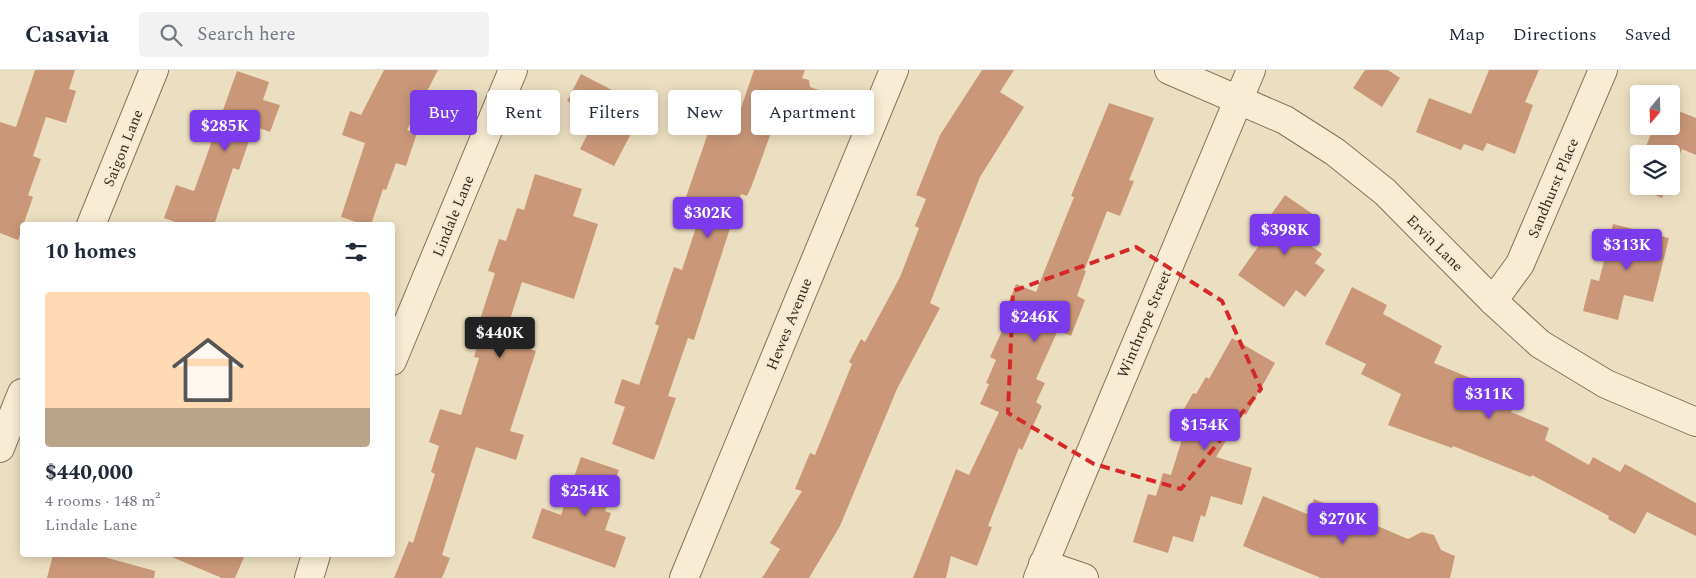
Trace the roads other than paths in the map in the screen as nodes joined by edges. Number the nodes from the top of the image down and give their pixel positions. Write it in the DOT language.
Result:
graph roads {
  1 [pos="154,70"];
  2 [pos="513,70"];
  3 [pos="894,70"];
  4 [pos="1169,70"];
  5 [pos="1251,70"];
  6 [pos="1603,70"];
  7 [pos="1239,99"];
  8 [pos="92,222"];
  9 [pos="1493,301"];
  10 [pos="395,354"];
  11 [pos="20,398"];
  12 [pos="1696,422"];
  13 [pos="0,448"];
  14 [pos="315,557"];
  15 [pos="1040,571"];
  16 [pos="309,578"];
  17 [pos="684,578"];
  18 [pos="1084,578"];
  1 -- 8 [label="street, Saigon Lane"];
  2 -- 10 [label="street, Lindale Lane"];
  3 -- 17 [label="street, Hewes Avenue"];
  4 -- 7 [label="street, Ervin Lane"];
  5 -- 7 [label="street, Winthrope Street"];
  6 -- 9 [label="street, Sandhurst Place"];
  7 -- 9 [label="street, Ervin Lane"];
  7 -- 15 [label="street, Winthrope Street"];
  9 -- 12 [label="street, Ervin Lane"];
  11 -- 13 [label="street"];
  14 -- 16 [label="street"];
  15 -- 18 [label="street"];
}
